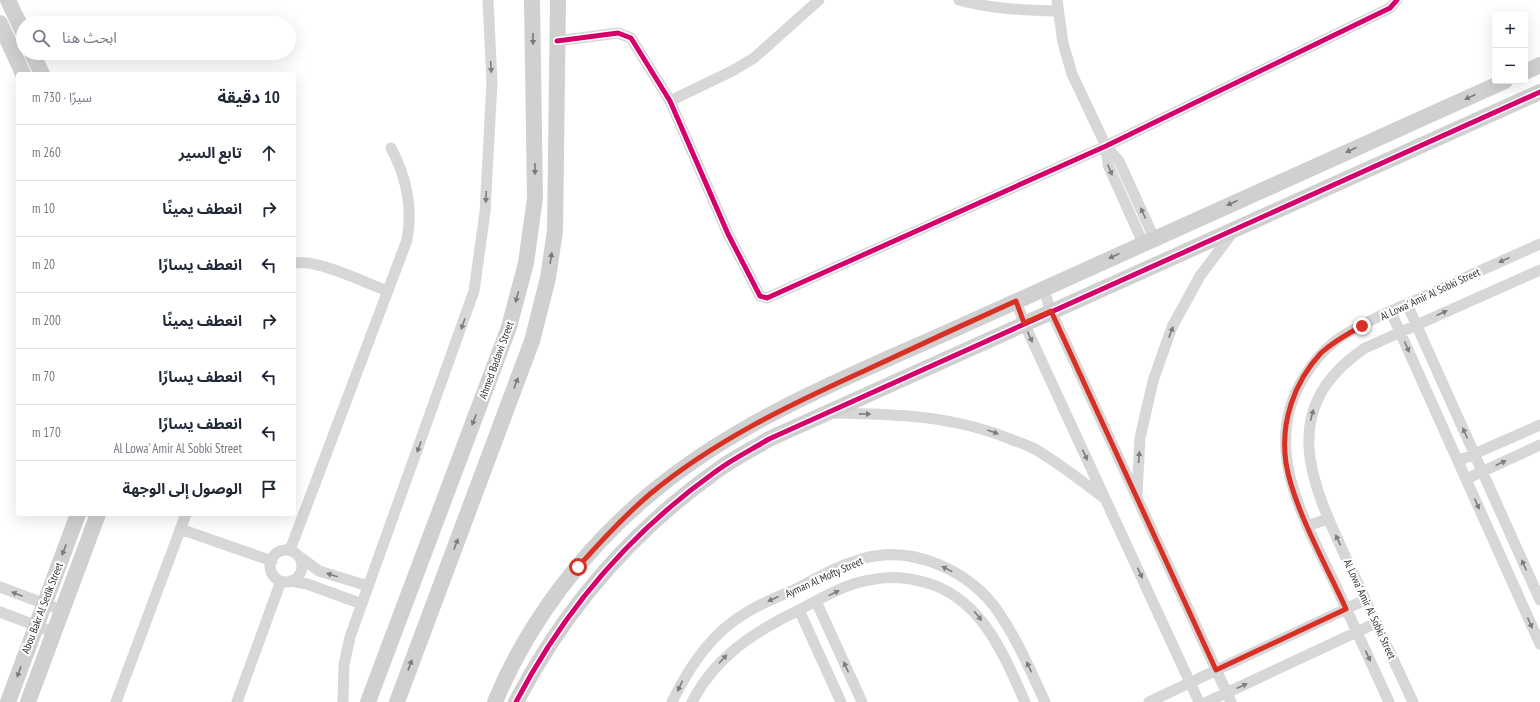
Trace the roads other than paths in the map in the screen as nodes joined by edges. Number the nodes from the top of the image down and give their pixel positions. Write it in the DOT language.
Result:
graph roads {
  1 [pos="8,0"];
  2 [pos="488,0"];
  3 [pos="532,0"];
  4 [pos="558,0"];
  5 [pos="819,0"];
  6 [pos="959,0"];
  7 [pos="1396,0"];
  8 [pos="1058,5"];
  9 [pos="16,17"];
  10 [pos="0,23"];
  11 [pos="558,41"];
  12 [pos="16,58"];
  13 [pos="17,60"];
  14 [pos="35,60"];
  15 [pos="1540,65"];
  16 [pos="1528,71"];
  17 [pos="22,72"];
  18 [pos="41,72"];
  19 [pos="1498,84"];
  20 [pos="1540,92"];
  21 [pos="670,101"];
  22 [pos="1106,146"];
  23 [pos="391,148"];
  24 [pos="1235,229"];
  25 [pos="1149,241"];
  26 [pos="1540,244"];
  27 [pos="296,263"];
  28 [pos="1540,270"];
  29 [pos="1043,288"];
  30 [pos="387,291"];
  31 [pos="1016,301"];
  32 [pos="1407,304"];
  33 [pos="1051,311"];
  34 [pos="1391,312"];
  35 [pos="1024,323"];
  36 [pos="1416,325"];
  37 [pos="1400,332"];
  38 [pos="826,413"];
  39 [pos="1540,425"];
  40 [pos="1540,445"];
  41 [pos="1474,454"];
  42 [pos="1458,461"];
  43 [pos="1482,472"];
  44 [pos="1466,479"];
  45 [pos="1136,496"];
  46 [pos="1106,500"];
  47 [pos="77,516"];
  48 [pos="97,516"];
  49 [pos="185,516"];
  50 [pos="1328,519"];
  51 [pos="1307,526"];
  52 [pos="180,529"];
  53 [pos="290,550"];
  54 [pos="300,557"];
  55 [pos="272,561"];
  56 [pos="286,581"];
  57 [pos="368,586"];
  58 [pos="0,587"];
  59 [pos="1366,600"];
  60 [pos="1540,600"];
  61 [pos="816,601"];
  62 [pos="43,604"];
  63 [pos="362,604"];
  64 [pos="1346,609"];
  65 [pos="61,610"];
  66 [pos="799,610"];
  67 [pos="0,612"];
  68 [pos="1376,623"];
  69 [pos="35,625"];
  70 [pos="53,632"];
  71 [pos="1357,632"];
  72 [pos="1540,644"];
  73 [pos="1216,670"];
  74 [pos="1190,683"];
  75 [pos="1229,697"];
  76 [pos="8,702"];
  77 [pos="28,702"];
  78 [pos="116,702"];
  79 [pos="237,702"];
  80 [pos="344,702"];
  81 [pos="368,702"];
  82 [pos="397,702"];
  83 [pos="494,702"];
  84 [pos="516,702"];
  85 [pos="672,702"];
  86 [pos="692,702"];
  87 [pos="841,702"];
  88 [pos="862,702"];
  89 [pos="1025,702"];
  90 [pos="1045,702"];
  91 [pos="1149,702"];
  92 [pos="1199,702"];
  93 [pos="1207,702"];
  94 [pos="1389,702"];
  95 [pos="1413,702"];
  1 -- 9 [label="street"];
  2 -- 57 [label="street, one-way"];
  3 -- 81 [label="street, Ahmed Badawi Street, one-way"];
  4 -- 11 [label="street"];
  5 -- 21 [label="street"];
  6 -- 8 [label="street"];
  7 -- 22 [label="street"];
  8 -- 22 [label="street"];
  10 -- 12 [label="street"];
  11 -- 21 [label="street"];
  82 -- 11 [label="street, one-way"];
  13 -- 17 [label="street"];
  14 -- 18 [label="street"];
  15 -- 16 [label="street"];
  19 -- 25 [label="street, one-way"];
  20 -- 24 [label="street"];
  21 -- 22 [label="street"];
  22 -- 25 [label="street"];
  23 -- 30 [label="street"];
  24 -- 33 [label="street"];
  45 -- 24 [label="street, one-way"];
  25 -- 29 [label="street, one-way"];
  26 -- 32 [label="street, Al Lowa' Amir Al Sobki Street, one-way"];
  27 -- 30 [label="street"];
  36 -- 28 [label="street, Al Lowa' Amir Al Sobki Street, one-way"];
  29 -- 31 [label="street"];
  29 -- 33 [label="street"];
  30 -- 53 [label="street"];
  31 -- 35 [label="street"];
  31 -- 83 [label="street"];
  32 -- 34 [label="street, Al Lowa' Amir Al Sobki Street"];
  32 -- 36 [label="street"];
  33 -- 35 [label="street"];
  33 -- 45 [label="street"];
  34 -- 37 [label="street"];
  34 -- 51 [label="street, Al Lowa' Amir Al Sobki Street"];
  35 -- 38 [label="street"];
  35 -- 46 [label="street, one-way"];
  36 -- 37 [label="street, Al Lowa' Amir Al Sobki Street"];
  41 -- 36 [label="street, one-way"];
  37 -- 42 [label="street, one-way"];
  50 -- 37 [label="street, Al Lowa' Amir Al Sobki Street, one-way"];
  38 -- 46 [label="street, one-way"];
  38 -- 84 [label="street"];
  39 -- 41 [label="street"];
  43 -- 40 [label="street, one-way"];
  41 -- 42 [label="street"];
  41 -- 43 [label="street"];
  42 -- 44 [label="street"];
  43 -- 44 [label="street"];
  60 -- 43 [label="street, one-way"];
  44 -- 72 [label="street, one-way"];
  45 -- 73 [label="street"];
  46 -- 74 [label="street, one-way"];
  47 -- 62 [label="street, Abou Bakr Al Sedik Street, one-way"];
  48 -- 65 [label="street, Abou Bakr Al Sedik Street"];
  49 -- 52 [label="street"];
  50 -- 51 [label="street"];
  59 -- 50 [label="street, Al Lowa' Amir Al Sobki Street, one-way"];
  51 -- 64 [label="street, Al Lowa' Amir Al Sobki Street"];
  52 -- 55 [label="street"];
  52 -- 78 [label="street"];
  53 -- 54 [label="street"];
  53 -- 55 [label="street"];
  54 -- 56 [label="street"];
  57 -- 54 [label="street, one-way"];
  55 -- 56 [label="street"];
  56 -- 63 [label="street"];
  56 -- 79 [label="street"];
  57 -- 63 [label="street"];
  62 -- 58 [label="street, one-way"];
  59 -- 64 [label="street"];
  59 -- 68 [label="street, Al Lowa' Amir Al Sobki Street"];
  61 -- 66 [label="street, Ayman Al Mofty Street"];
  88 -- 61 [label="street, one-way"];
  61 -- 89 [label="street, Ayman Al Mofty Street, one-way"];
  62 -- 65 [label="street"];
  62 -- 69 [label="street, Abou Bakr Al Sedik Street"];
  63 -- 80 [label="street"];
  64 -- 71 [label="street, Al Lowa' Amir Al Sobki Street"];
  64 -- 73 [label="street"];
  65 -- 70 [label="street, Abou Bakr Al Sedik Street"];
  86 -- 66 [label="street, Ayman Al Mofty Street, one-way"];
  66 -- 87 [label="street"];
  67 -- 69 [label="street"];
  68 -- 71 [label="street"];
  68 -- 95 [label="street, Al Lowa' Amir Al Sobki Street"];
  69 -- 70 [label="street"];
  69 -- 76 [label="street, Abou Bakr Al Sedik Street, one-way"];
  70 -- 77 [label="street, Abou Bakr Al Sedik Street"];
  75 -- 71 [label="street, one-way"];
  71 -- 94 [label="street, Al Lowa' Amir Al Sobki Street, one-way"];
  73 -- 74 [label="street"];
  73 -- 75 [label="street"];
  74 -- 91 [label="street"];
  74 -- 92 [label="street"];
  75 -- 93 [label="street"];
  90 -- 85 [label="street, Ayman Al Mofty Street, one-way"];
}
